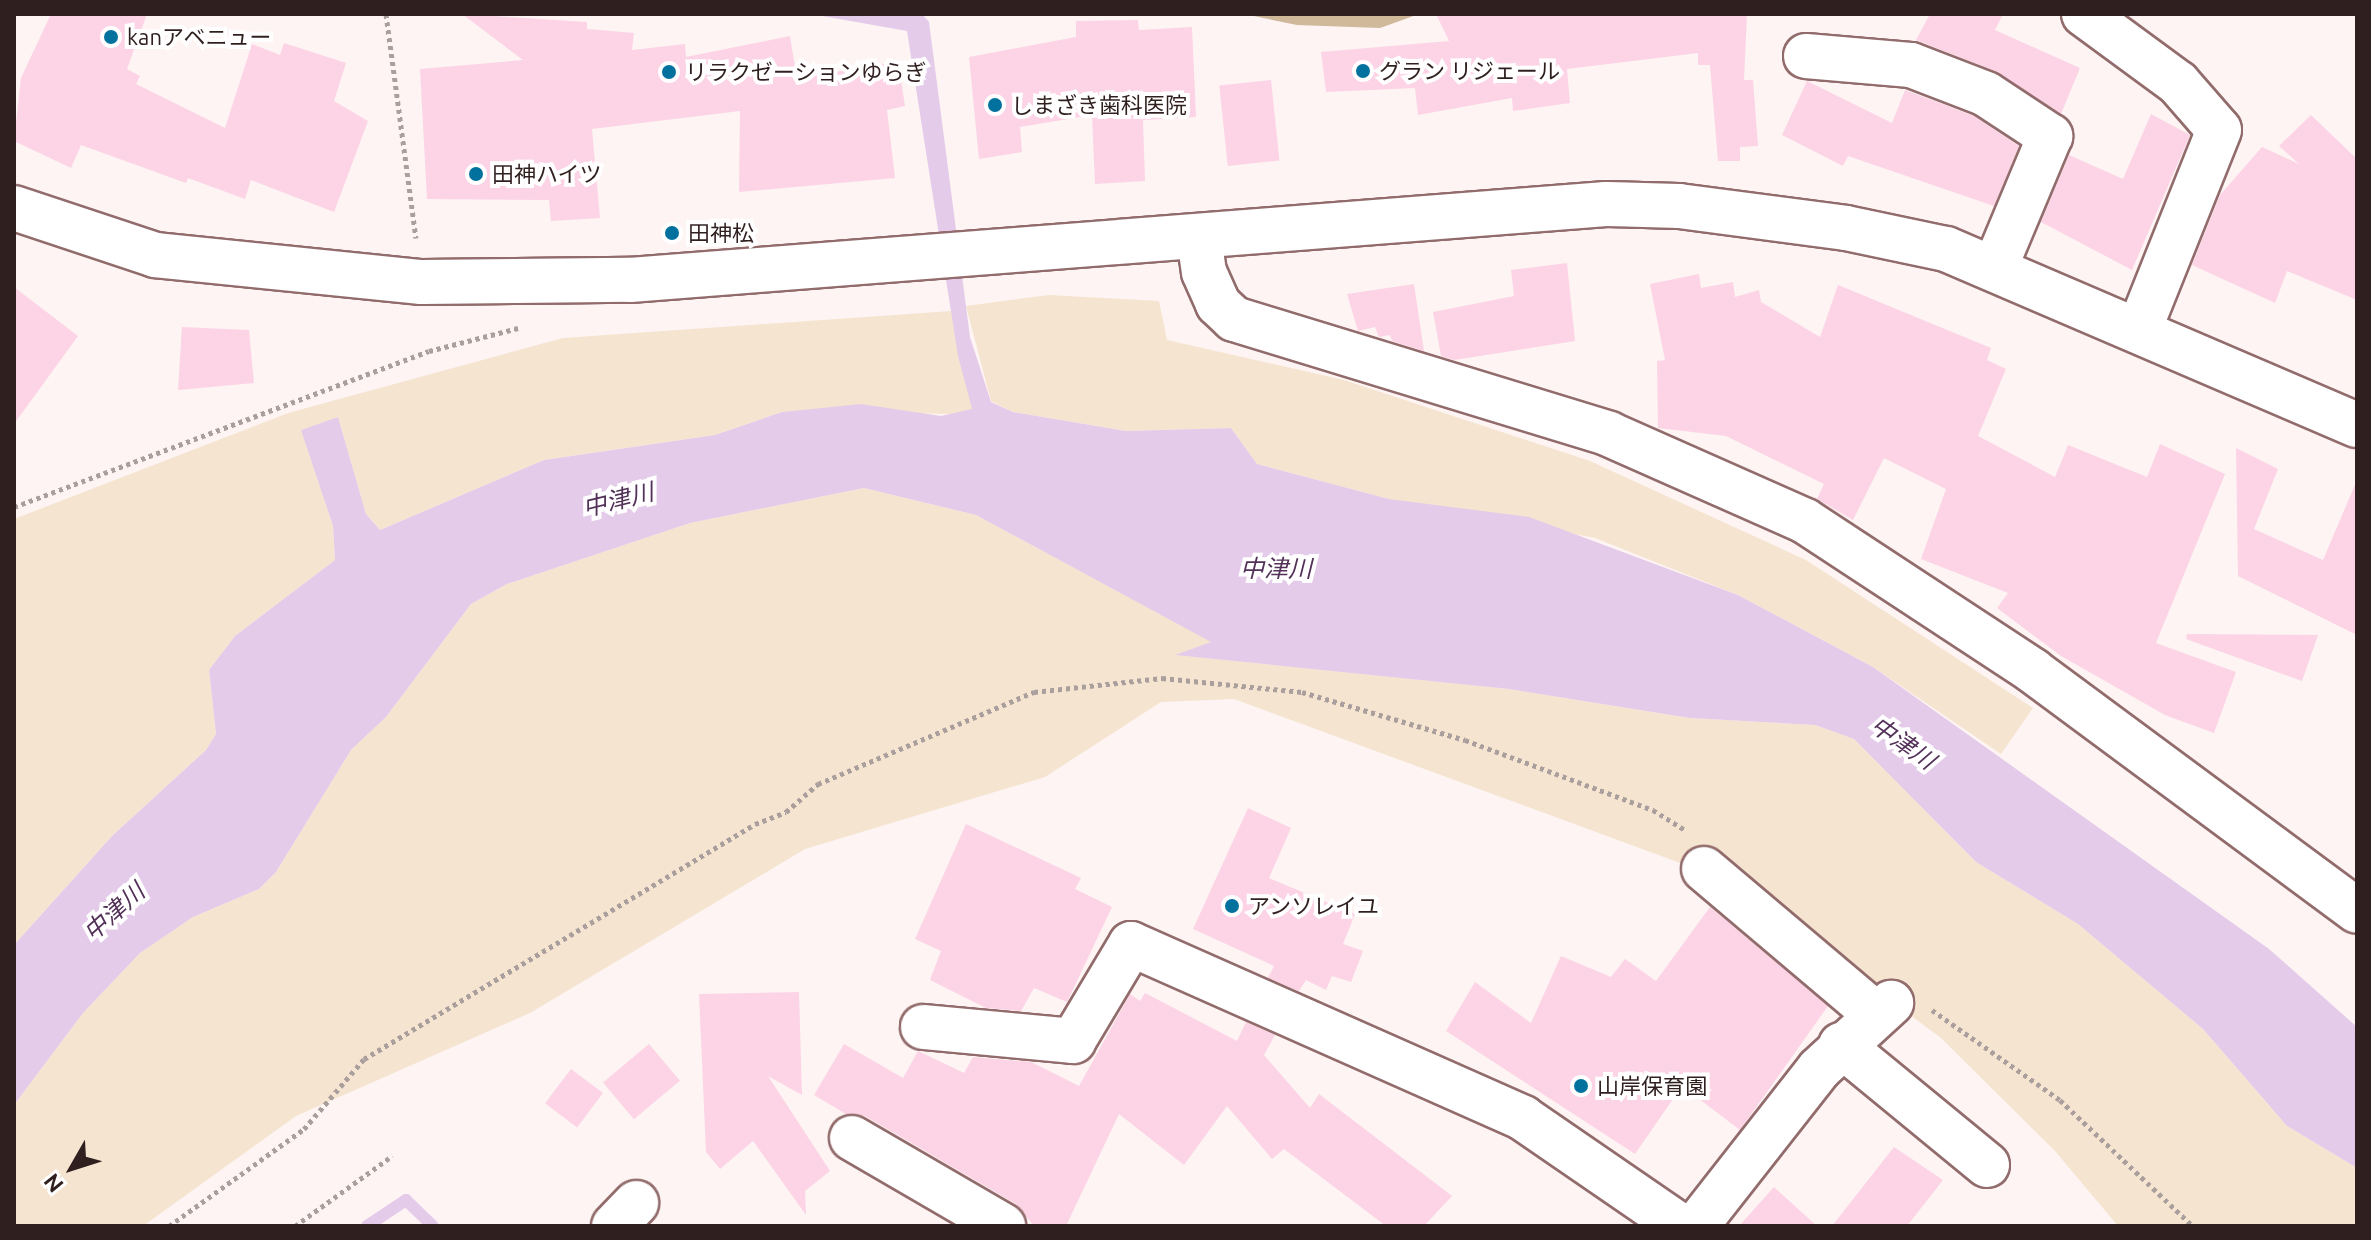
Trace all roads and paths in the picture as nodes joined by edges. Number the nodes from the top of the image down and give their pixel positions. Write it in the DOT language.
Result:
graph roads {
  1 [pos="386,14"];
  2 [pos="2084,14"];
  3 [pos="1806,56"];
  4 [pos="14,208"];
  5 [pos="1199,237"];
  6 [pos="417,243"];
  7 [pos="1996,265"];
  8 [pos="535,324"];
  9 [pos="2139,330"];
  10 [pos="2357,425"];
  11 [pos="14,507"];
  12 [pos="1702,854"];
  13 [pos="2357,911"];
  14 [pos="1897,1007"];
  15 [pos="923,1027"];
  16 [pos="1841,1045"];
  17 [pos="852,1138"];
  18 [pos="392,1156"];
  19 [pos="1987,1165"];
  20 [pos="169,1226"];
  21 [pos="295,1226"];
  22 [pos="1003,1226"];
  23 [pos="1680,1226"];
  24 [pos="1696,1226"];
  25 [pos="2193,1226"];
  1 -- 6 [label="path"];
  2 -- 9 [label="street"];
  3 -- 7 [label="street"];
  4 -- 5 [label="street"];
  5 -- 7 [label="street"];
  5 -- 13 [label="street"];
  7 -- 9 [label="street"];
  8 -- 11 [label="path"];
  9 -- 10 [label="street"];
  12 -- 14 [label="street"];
  12 -- 20 [label="path"];
  14 -- 16 [label="street"];
  14 -- 25 [label="path"];
  15 -- 23 [label="street"];
  16 -- 19 [label="street"];
  16 -- 24 [label="street"];
  17 -- 22 [label="street"];
  18 -- 21 [label="path"];
}
